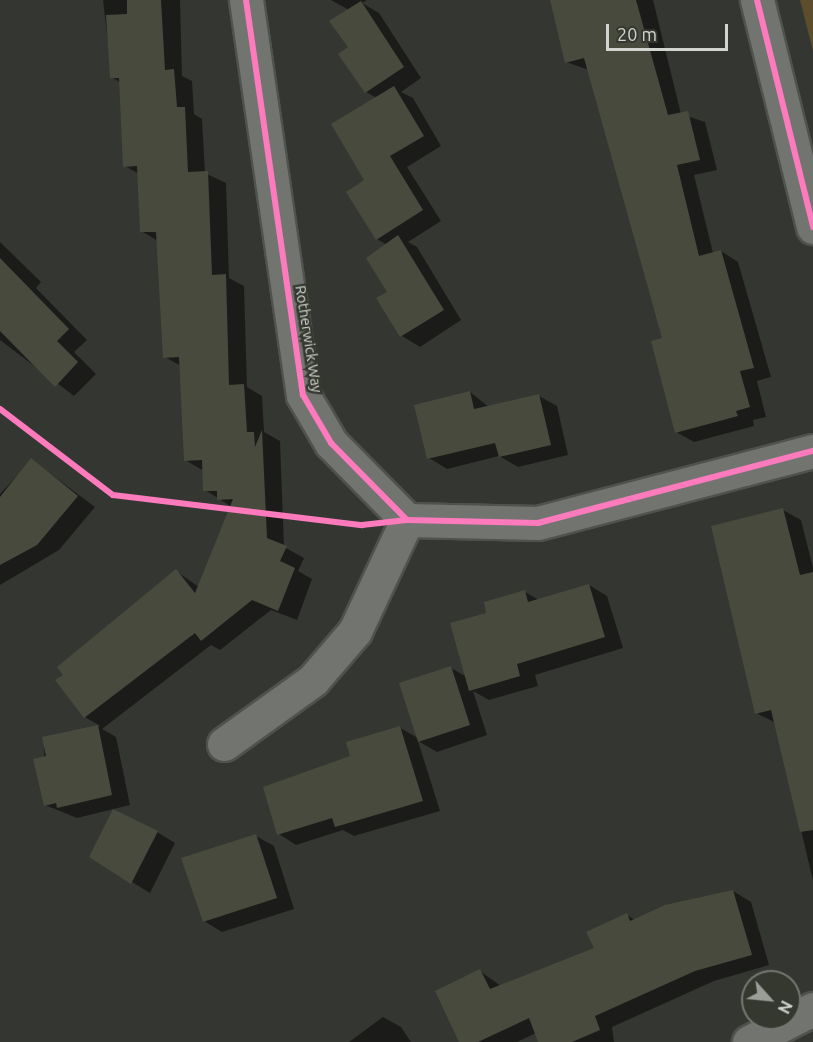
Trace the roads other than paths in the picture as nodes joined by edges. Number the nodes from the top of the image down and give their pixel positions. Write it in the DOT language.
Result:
graph roads {
  1 [pos="246,0"];
  2 [pos="757,0"];
  3 [pos="813,227"];
  4 [pos="813,452"];
  5 [pos="407,520"];
  6 [pos="224,744"];
  7 [pos="813,1009"];
  8 [pos="749,1042"];
  1 -- 5 [label="street, Rotherwick Way"];
  2 -- 3 [label="street"];
  4 -- 5 [label="street"];
  5 -- 6 [label="street"];
  7 -- 8 [label="street"];
}
